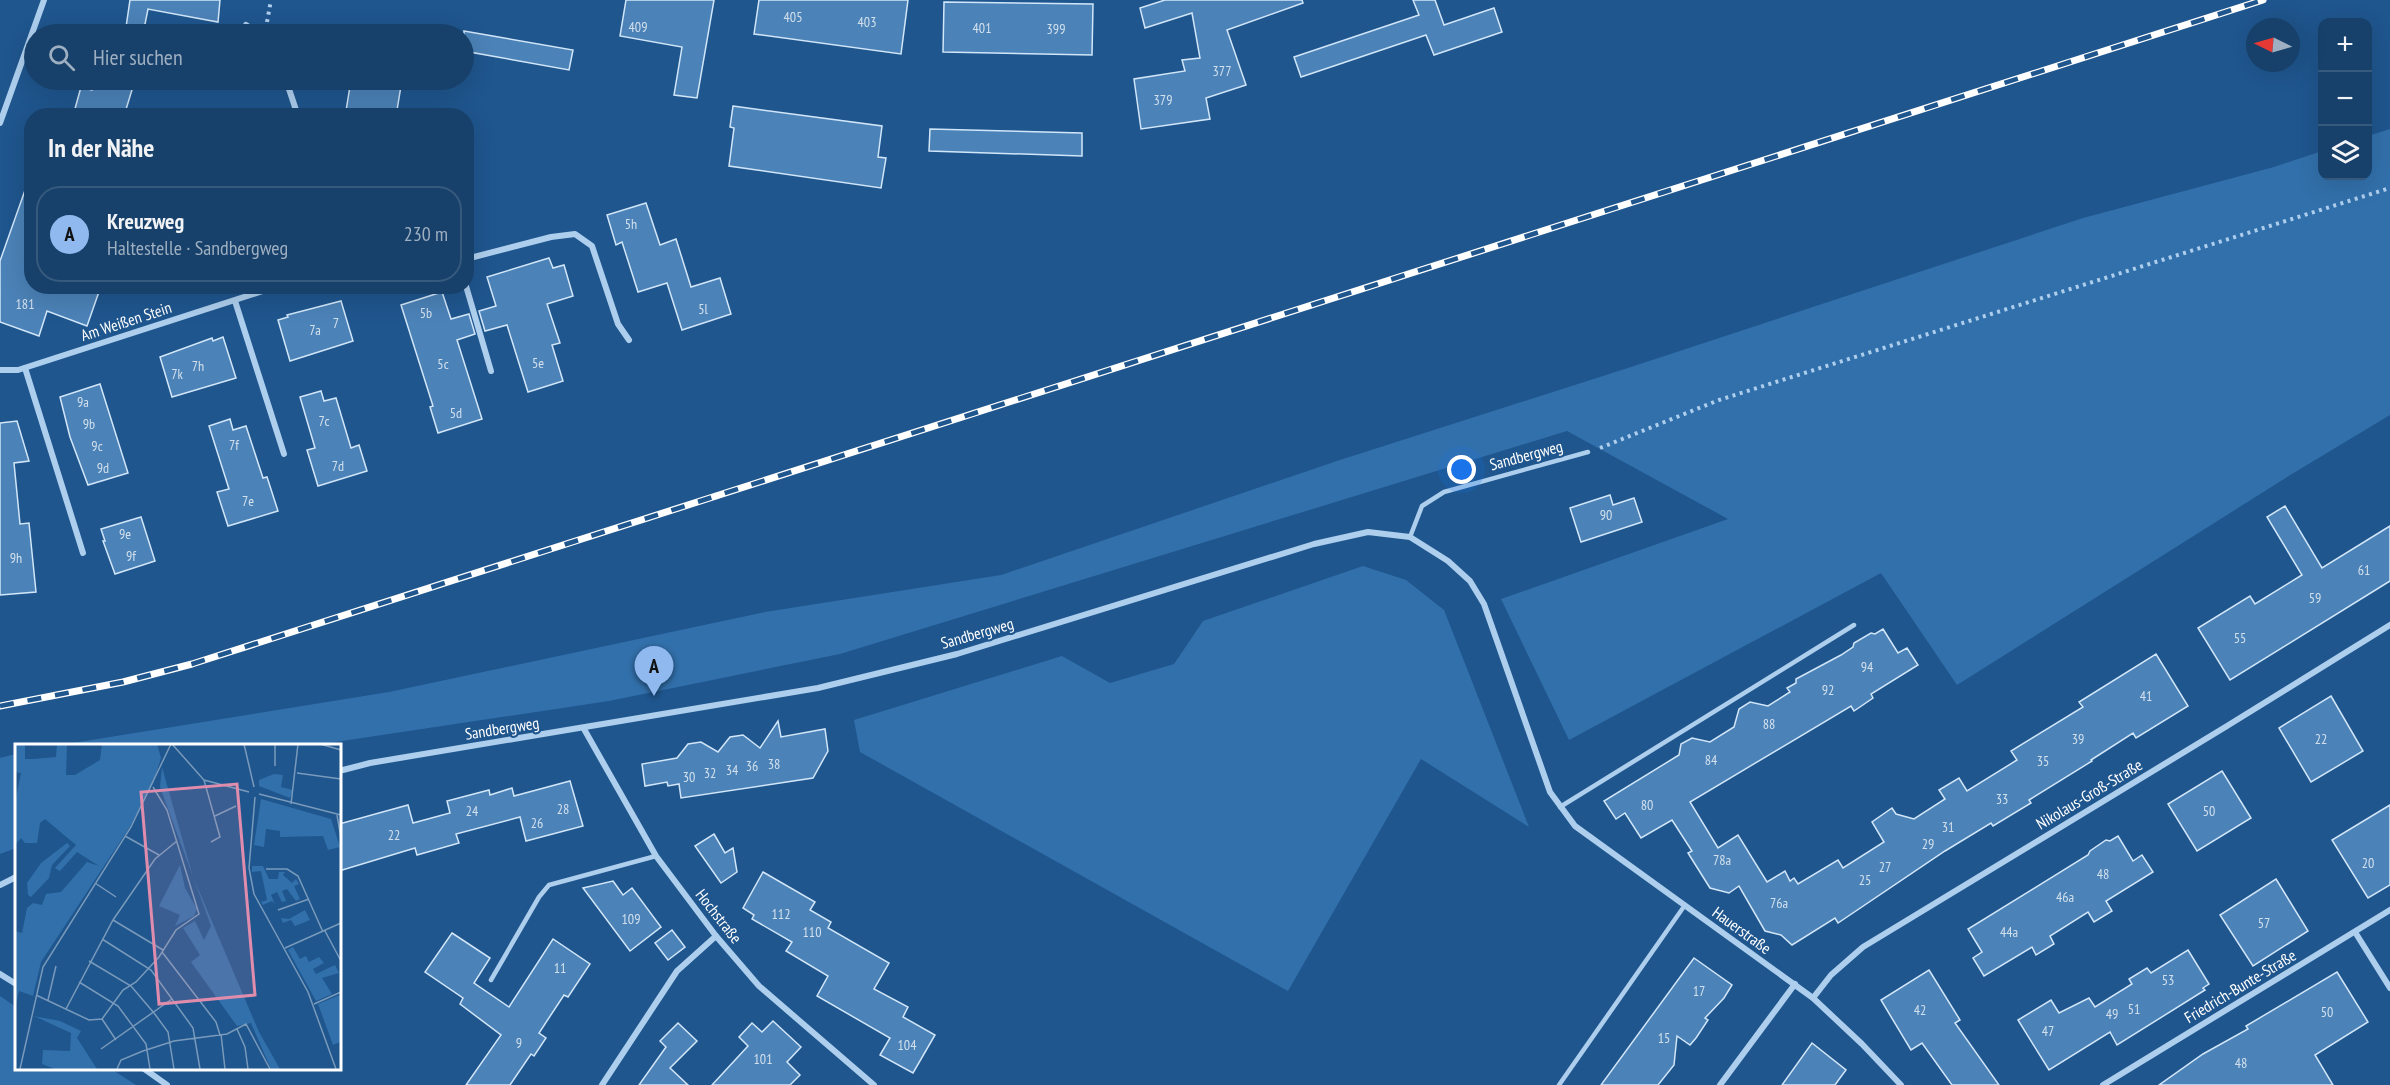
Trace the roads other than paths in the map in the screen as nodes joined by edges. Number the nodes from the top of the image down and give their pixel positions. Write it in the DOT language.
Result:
graph roads {
  1 [pos="44,0"];
  2 [pos="35,24"];
  3 [pos="24,56"];
  4 [pos="289,90"];
  5 [pos="295,108"];
  6 [pos="0,123"];
  7 [pos="474,257"];
  8 [pos="253,294"];
  9 [pos="468,294"];
  10 [pos="235,300"];
  11 [pos="629,340"];
  12 [pos="25,368"];
  13 [pos="0,370"];
  14 [pos="491,372"];
  15 [pos="1588,452"];
  16 [pos="284,454"];
  17 [pos="1410,537"];
  18 [pos="82,553"];
  19 [pos="1854,625"];
  20 [pos="2390,625"];
  21 [pos="584,729"];
  22 [pos="340,771"];
  23 [pos="1560,807"];
  24 [pos="656,856"];
  25 [pos="15,878"];
  26 [pos="0,885"];
  27 [pos="1685,905"];
  28 [pos="2390,910"];
  29 [pos="2355,932"];
  30 [pos="716,936"];
  31 [pos="0,974"];
  32 [pos="491,980"];
  33 [pos="15,983"];
  34 [pos="1795,984"];
  35 [pos="2390,988"];
  36 [pos="1814,998"];
  37 [pos="146,1070"];
  38 [pos="167,1085"];
  39 [pos="602,1085"];
  40 [pos="874,1085"];
  41 [pos="1559,1085"];
  42 [pos="1720,1085"];
  43 [pos="1901,1085"];
  44 [pos="2103,1085"];
  1 -- 2 [label="street"];
  3 -- 6 [label="street"];
  4 -- 5 [label="street"];
  7 -- 11 [label="street"];
  8 -- 10 [label="street, Am Weißen Stein"];
  9 -- 14 [label="street"];
  10 -- 12 [label="street, Am Weißen Stein"];
  10 -- 16 [label="street"];
  12 -- 13 [label="street, Am Weißen Stein"];
  12 -- 18 [label="street"];
  15 -- 17 [label="lane, Sandbergweg"];
  17 -- 21 [label="street, Sandbergweg"];
  17 -- 23 [label="street, Hauerstraße"];
  19 -- 23 [label="lane"];
  20 -- 36 [label="street, Nikolaus-Groß-Straße"];
  21 -- 22 [label="street, Sandbergweg"];
  21 -- 24 [label="street, Hochstraße"];
  23 -- 27 [label="street, Hauerstraße"];
  24 -- 30 [label="street, Hochstraße"];
  24 -- 32 [label="lane"];
  25 -- 26 [label="street"];
  27 -- 34 [label="street, Hauerstraße"];
  27 -- 41 [label="lane"];
  28 -- 29 [label="street, Friedrich-Bunte-Straße"];
  29 -- 35 [label="street"];
  29 -- 44 [label="street, Friedrich-Bunte-Straße"];
  30 -- 39 [label="street"];
  30 -- 40 [label="street, Hochstraße"];
  31 -- 33 [label="street"];
  34 -- 36 [label="street, Hauerstraße"];
  34 -- 42 [label="street"];
  36 -- 43 [label="street, Hauerstraße"];
  37 -- 38 [label="street"];
}
